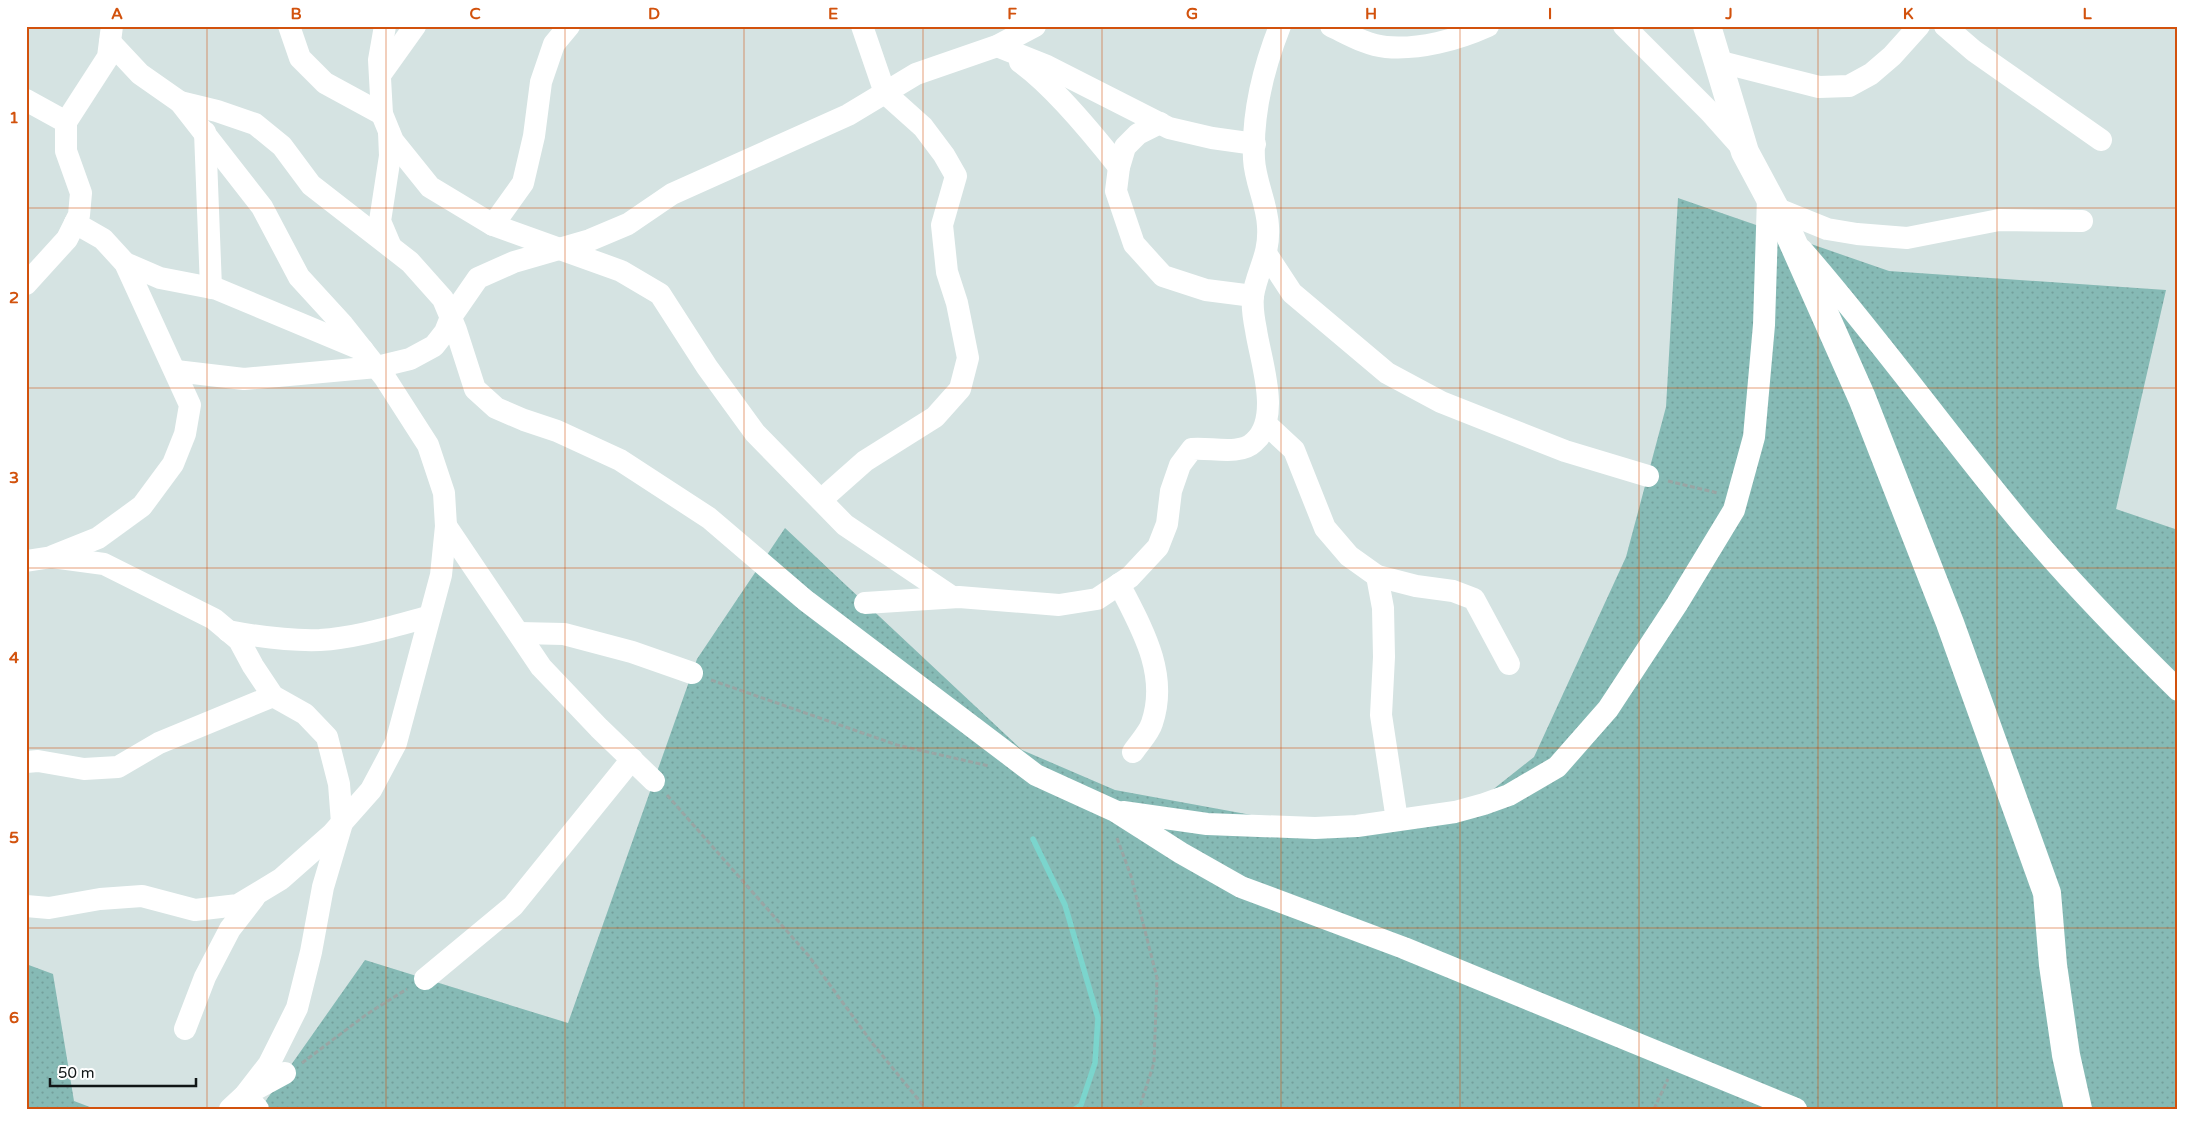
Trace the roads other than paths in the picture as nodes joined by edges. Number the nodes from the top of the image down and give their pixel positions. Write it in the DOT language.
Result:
graph roads {
  1 [pos="289,26"];
  2 [pos="385,26"];
  3 [pos="415,26"];
  4 [pos="569,26"];
  5 [pos="862,26"];
  6 [pos="1035,26"];
  7 [pos="1280,26"];
  8 [pos="1331,26"];
  9 [pos="1488,26"];
  10 [pos="1624,26"];
  11 [pos="1707,26"];
  12 [pos="1919,26"];
  13 [pos="1945,26"];
  14 [pos="111,34"];
  15 [pos="997,46"];
  16 [pos="1717,61"];
  17 [pos="380,75"];
  18 [pos="885,93"];
  19 [pos="26,100"];
  20 [pos="180,102"];
  21 [pos="66,122"];
  22 [pos="386,123"];
  23 [pos="1160,123"];
  24 [pos="205,132"];
  25 [pos="2101,140"];
  26 [pos="1255,144"];
  27 [pos="1745,152"];
  28 [pos="1119,167"];
  29 [pos="1770,202"];
  30 [pos="2082,221"];
  31 [pos="75,223"];
  32 [pos="492,225"];
  33 [pos="1790,236"];
  34 [pos="391,248"];
  35 [pos="561,249"];
  36 [pos="1267,255"];
  37 [pos="125,263"];
  38 [pos="27,282"];
  39 [pos="211,288"];
  40 [pos="1253,296"];
  41 [pos="451,317"];
  42 [pos="363,350"];
  43 [pos="377,367"];
  44 [pos="176,371"];
  45 [pos="1266,424"];
  46 [pos="1648,476"];
  47 [pos="821,500"];
  48 [pos="446,526"];
  49 [pos="52,556"];
  50 [pos="26,560"];
  51 [pos="1377,576"];
  52 [pos="1120,584"];
  53 [pos="952,597"];
  54 [pos="865,603"];
  55 [pos="428,617"];
  56 [pos="228,630"];
  57 [pos="519,633"];
  58 [pos="1510,664"];
  59 [pos="692,673"];
  60 [pos="2178,690"];
  61 [pos="273,696"];
  62 [pos="1133,752"];
  63 [pos="632,759"];
  64 [pos="26,762"];
  65 [pos="654,781"];
  66 [pos="1110,809"];
  67 [pos="1397,820"];
  68 [pos="342,823"];
  69 [pos="258,893"];
  70 [pos="26,906"];
  71 [pos="425,979"];
  72 [pos="185,1029"];
  73 [pos="285,1073"];
  74 [pos="244,1104"];
  75 [pos="1796,1109"];
  76 [pos="2078,1109"];
  1 -- 22 [label="street"];
  2 -- 17 [label="street"];
  3 -- 17 [label="street"];
  4 -- 32 [label="street"];
  5 -- 18 [label="street"];
  6 -- 15 [label="street"];
  7 -- 26 [label="street"];
  8 -- 9 [label="street"];
  10 -- 27 [label="street"];
  11 -- 16 [label="street"];
  12 -- 16 [label="street"];
  13 -- 25 [label="street"];
  14 -- 20 [label="street"];
  14 -- 21 [label="street"];
  15 -- 18 [label="street"];
  15 -- 23 [label="street"];
  15 -- 28 [label="street"];
  16 -- 27 [label="street"];
  17 -- 22 [label="street"];
  18 -- 35 [label="street"];
  18 -- 47 [label="street"];
  19 -- 21 [label="street"];
  20 -- 24 [label="street"];
  20 -- 34 [label="street"];
  21 -- 31 [label="street"];
  22 -- 32 [label="street"];
  22 -- 34 [label="street"];
  23 -- 26 [label="street"];
  23 -- 28 [label="street"];
  24 -- 39 [label="street"];
  24 -- 42 [label="street"];
  26 -- 36 [label="street"];
  27 -- 29 [label="street"];
  28 -- 40 [label="street"];
  29 -- 30 [label="street"];
  29 -- 33 [label="street"];
  29 -- 67 [label="street"];
  31 -- 37 [label="street"];
  31 -- 38 [label="street"];
  32 -- 35 [label="street"];
  33 -- 60 [label="street"];
  33 -- 76 [label="street"];
  34 -- 41 [label="street"];
  35 -- 41 [label="street"];
  35 -- 47 [label="street"];
  36 -- 40 [label="street"];
  36 -- 46 [label="street"];
  37 -- 39 [label="street"];
  37 -- 44 [label="street"];
  39 -- 42 [label="street"];
  40 -- 45 [label="street"];
  41 -- 43 [label="street"];
  41 -- 66 [label="street"];
  42 -- 43 [label="street"];
  43 -- 44 [label="street"];
  43 -- 48 [label="street"];
  44 -- 49 [label="street"];
  45 -- 51 [label="street"];
  45 -- 52 [label="street"];
  47 -- 53 [label="street"];
  48 -- 55 [label="street"];
  48 -- 57 [label="street"];
  49 -- 50 [label="street"];
  49 -- 56 [label="street"];
  51 -- 58 [label="street"];
  51 -- 67 [label="street"];
  52 -- 53 [label="street"];
  52 -- 62 [label="street"];
  53 -- 54 [label="street"];
  55 -- 56 [label="street"];
  55 -- 68 [label="street"];
  56 -- 61 [label="street"];
  57 -- 59 [label="street"];
  57 -- 63 [label="street"];
  61 -- 64 [label="street"];
  61 -- 68 [label="street"];
  63 -- 65 [label="street"];
  63 -- 71 [label="street"];
  66 -- 67 [label="street"];
  66 -- 75 [label="street"];
  68 -- 69 [label="street"];
  68 -- 74 [label="street"];
  69 -- 70 [label="street"];
  69 -- 72 [label="street"];
  73 -- 74 [label="street"];
}
